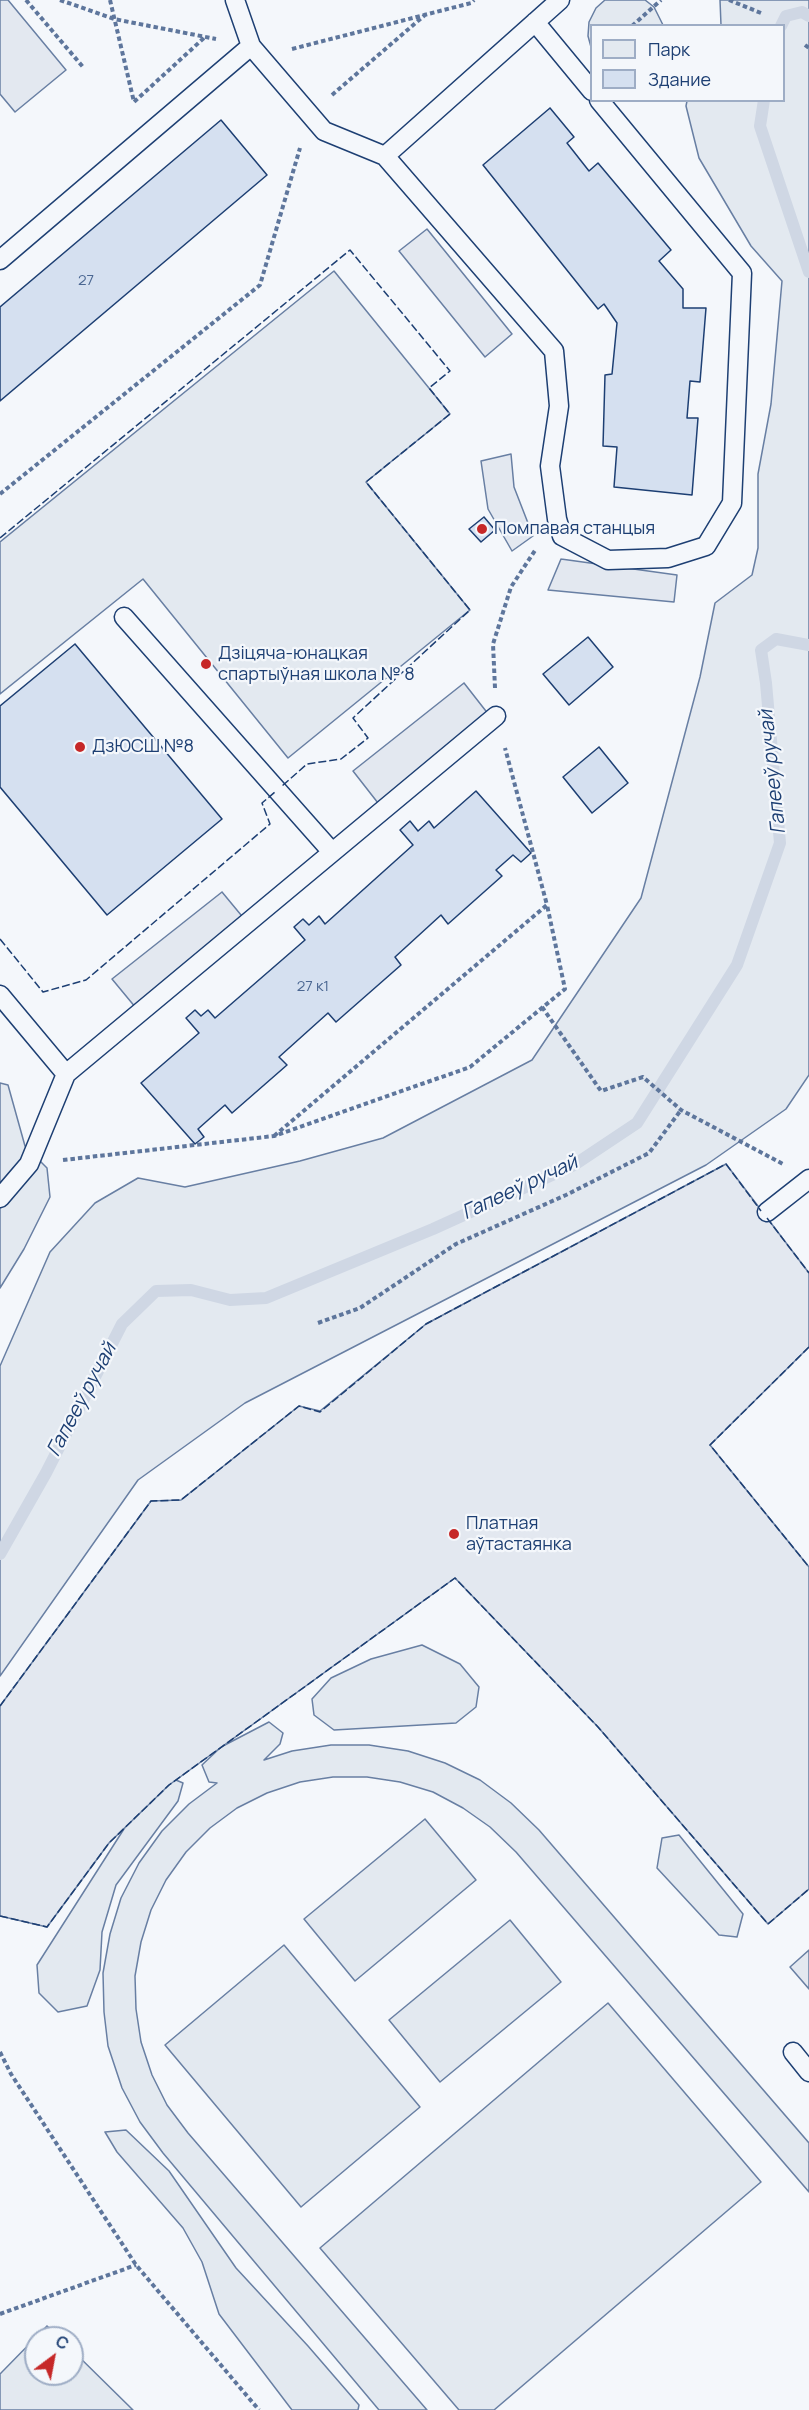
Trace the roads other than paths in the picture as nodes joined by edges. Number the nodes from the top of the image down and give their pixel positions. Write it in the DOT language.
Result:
graph roads {
  1 [pos="235,0"];
  2 [pos="560,0"];
  3 [pos="535,22"];
  4 [pos="251,46"];
  5 [pos="590,90"];
  6 [pos="601,102"];
  7 [pos="385,156"];
  8 [pos="0,260"];
  9 [pos="124,617"];
  10 [pos="496,716"];
  11 [pos="332,852"];
  12 [pos="0,995"];
  13 [pos="66,1074"];
  14 [pos="809,1179"];
  15 [pos="0,1198"];
  16 [pos="767,1212"];
  17 [pos="793,2052"];
  18 [pos="809,2072"];
  1 -- 4 [label="lane"];
  2 -- 3 [label="lane"];
  3 -- 5 [label="lane"];
  3 -- 7 [label="lane"];
  4 -- 7 [label="lane"];
  4 -- 8 [label="lane"];
  6 -- 7 [label="lane"];
  9 -- 11 [label="lane"];
  10 -- 11 [label="lane"];
  11 -- 13 [label="lane"];
  12 -- 13 [label="lane"];
  13 -- 15 [label="lane"];
  14 -- 16 [label="lane"];
  17 -- 18 [label="lane"];
}
